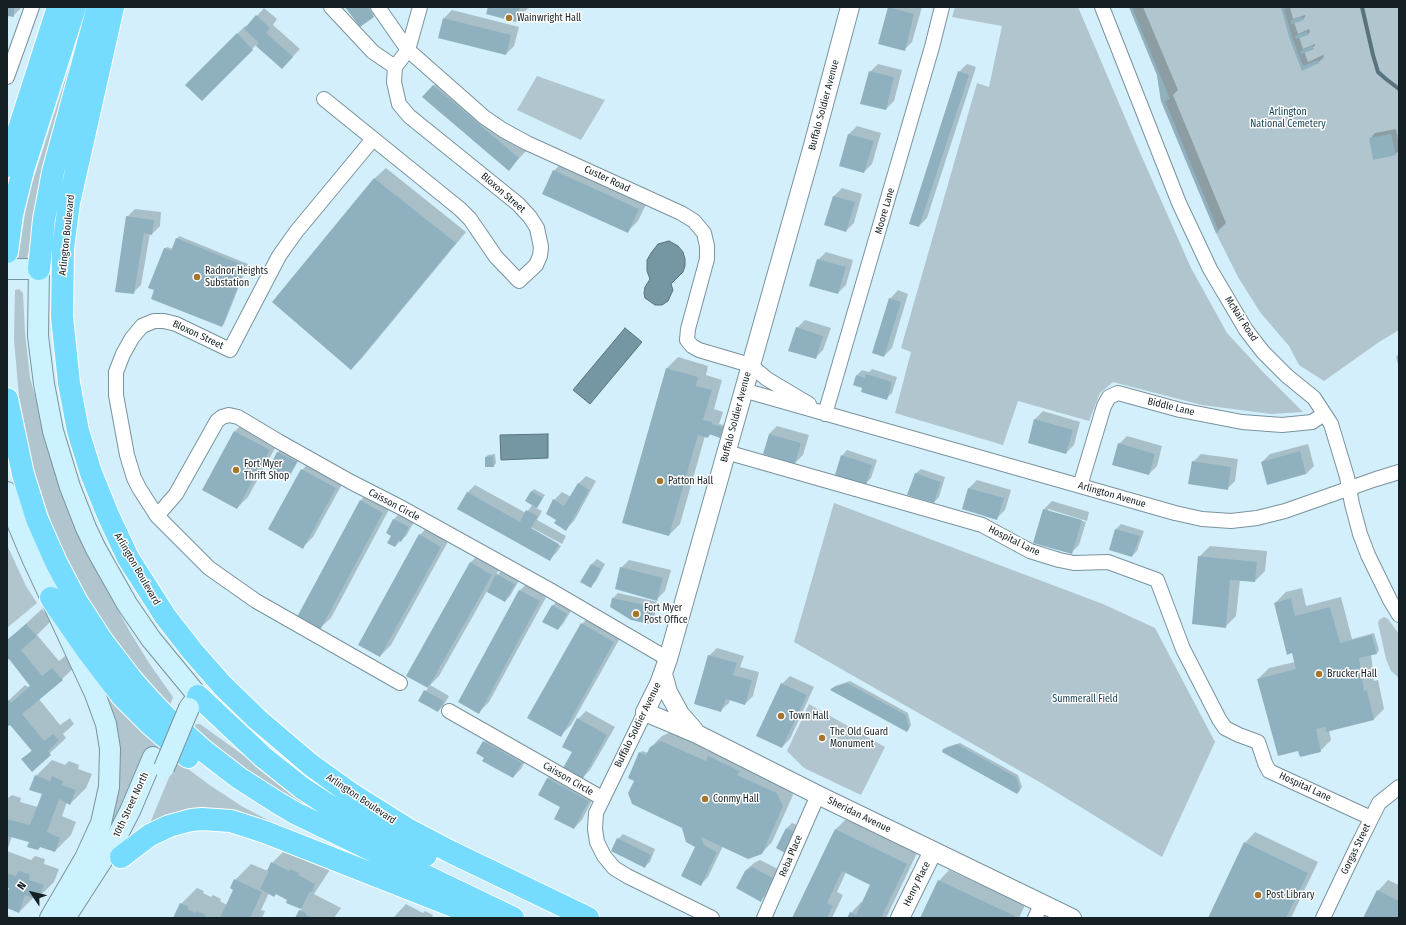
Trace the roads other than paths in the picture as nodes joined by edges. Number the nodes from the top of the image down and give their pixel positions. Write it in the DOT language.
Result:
graph roads {
  1 [pos="32,7"];
  2 [pos="58,7"];
  3 [pos="76,7"];
  4 [pos="98,7"];
  5 [pos="113,7"];
  6 [pos="331,7"];
  7 [pos="378,7"];
  8 [pos="420,7"];
  9 [pos="850,7"];
  10 [pos="942,7"];
  11 [pos="1102,7"];
  12 [pos="408,50"];
  13 [pos="395,67"];
  14 [pos="7,77"];
  15 [pos="324,99"];
  16 [pos="21,121"];
  17 [pos="373,139"];
  18 [pos="7,150"];
  19 [pos="7,166"];
  20 [pos="7,252"];
  21 [pos="24,274"];
  22 [pos="750,365"];
  23 [pos="743,390"];
  24 [pos="7,399"];
  25 [pos="825,414"];
  26 [pos="1324,414"];
  27 [pos="726,452"];
  28 [pos="1399,472"];
  29 [pos="1080,486"];
  30 [pos="1349,489"];
  31 [pos="7,492"];
  32 [pos="157,516"];
  33 [pos="51,598"];
  34 [pos="1399,615"];
  35 [pos="666,666"];
  36 [pos="400,683"];
  37 [pos="190,698"];
  38 [pos="450,712"];
  39 [pos="645,712"];
  40 [pos="697,734"];
  41 [pos="158,762"];
  42 [pos="1399,787"];
  43 [pos="818,795"];
  44 [pos="602,798"];
  45 [pos="295,813"];
  46 [pos="1371,818"];
  47 [pos="933,851"];
  48 [pos="121,857"];
  49 [pos="515,882"];
  50 [pos="1039,911"];
  51 [pos="50,918"];
  52 [pos="65,918"];
  53 [pos="81,918"];
  54 [pos="489,918"];
  55 [pos="514,918"];
  56 [pos="588,918"];
  57 [pos="712,918"];
  58 [pos="764,918"];
  59 [pos="900,918"];
  60 [pos="1072,918"];
  61 [pos="1323,918"];
  1 -- 14 [label="street"];
  2 -- 16 [label="highway"];
  3 -- 20 [label="highway"];
  4 -- 21 [label="highway"];
  5 -- 49 [label="highway, Arlington Boulevard"];
  6 -- 13 [label="street"];
  7 -- 12 [label="street, Custer Road"];
  8 -- 12 [label="street"];
  9 -- 22 [label="street, Buffalo Soldier Avenue"];
  10 -- 25 [label="street, Moore Lane"];
  11 -- 26 [label="street, McNair Road"];
  12 -- 13 [label="street"];
  12 -- 22 [label="street, Custer Road"];
  13 -- 17 [label="street, Bloxon Street"];
  15 -- 17 [label="street, Bloxon Street"];
  16 -- 18 [label="highway"];
  16 -- 19 [label="highway"];
  17 -- 32 [label="street, Bloxon Street"];
  21 -- 37 [label="main road"];
  22 -- 23 [label="street, Buffalo Soldier Avenue"];
  22 -- 25 [label="street, Arlington Avenue"];
  23 -- 25 [label="street, Arlington Avenue"];
  23 -- 27 [label="street, Buffalo Soldier Avenue"];
  24 -- 45 [label="highway"];
  25 -- 29 [label="street, Arlington Avenue"];
  26 -- 29 [label="street, Biddle Lane"];
  26 -- 30 [label="street, McNair Road"];
  27 -- 35 [label="street, Buffalo Soldier Avenue"];
  27 -- 46 [label="street, Hospital Lane"];
  28 -- 30 [label="street, Arlington Avenue"];
  29 -- 30 [label="street, Arlington Avenue"];
  30 -- 34 [label="street, McNair Road"];
  31 -- 33 [label="main road"];
  32 -- 35 [label="street, Caisson Circle"];
  32 -- 36 [label="street, Bloxon Street"];
  33 -- 45 [label="highway"];
  33 -- 51 [label="main road"];
  35 -- 39 [label="street, Buffalo Soldier Avenue"];
  35 -- 40 [label="street"];
  37 -- 41 [label="main road, 10th Street North, bridge"];
  37 -- 49 [label="highway"];
  38 -- 44 [label="street, Caisson Circle"];
  39 -- 40 [label="street, Sheridan Avenue"];
  39 -- 44 [label="street, Buffalo Soldier Avenue"];
  40 -- 43 [label="street, Sheridan Avenue"];
  41 -- 48 [label="main road, 10th Street North"];
  41 -- 52 [label="main road, 10th Street North"];
  42 -- 46 [label="street, Gorgas Street"];
  43 -- 47 [label="street, Sheridan Avenue"];
  43 -- 58 [label="street, Reba Place"];
  44 -- 57 [label="street, Buffalo Soldier Avenue"];
  45 -- 55 [label="highway"];
  46 -- 61 [label="street, Gorgas Street"];
  47 -- 50 [label="street, Sheridan Avenue"];
  47 -- 59 [label="street, Henry Place"];
  48 -- 53 [label="main road, 10th Street North"];
  48 -- 54 [label="highway"];
  49 -- 56 [label="highway, Arlington Boulevard"];
  50 -- 60 [label="street, Sheridan Avenue"];
}
